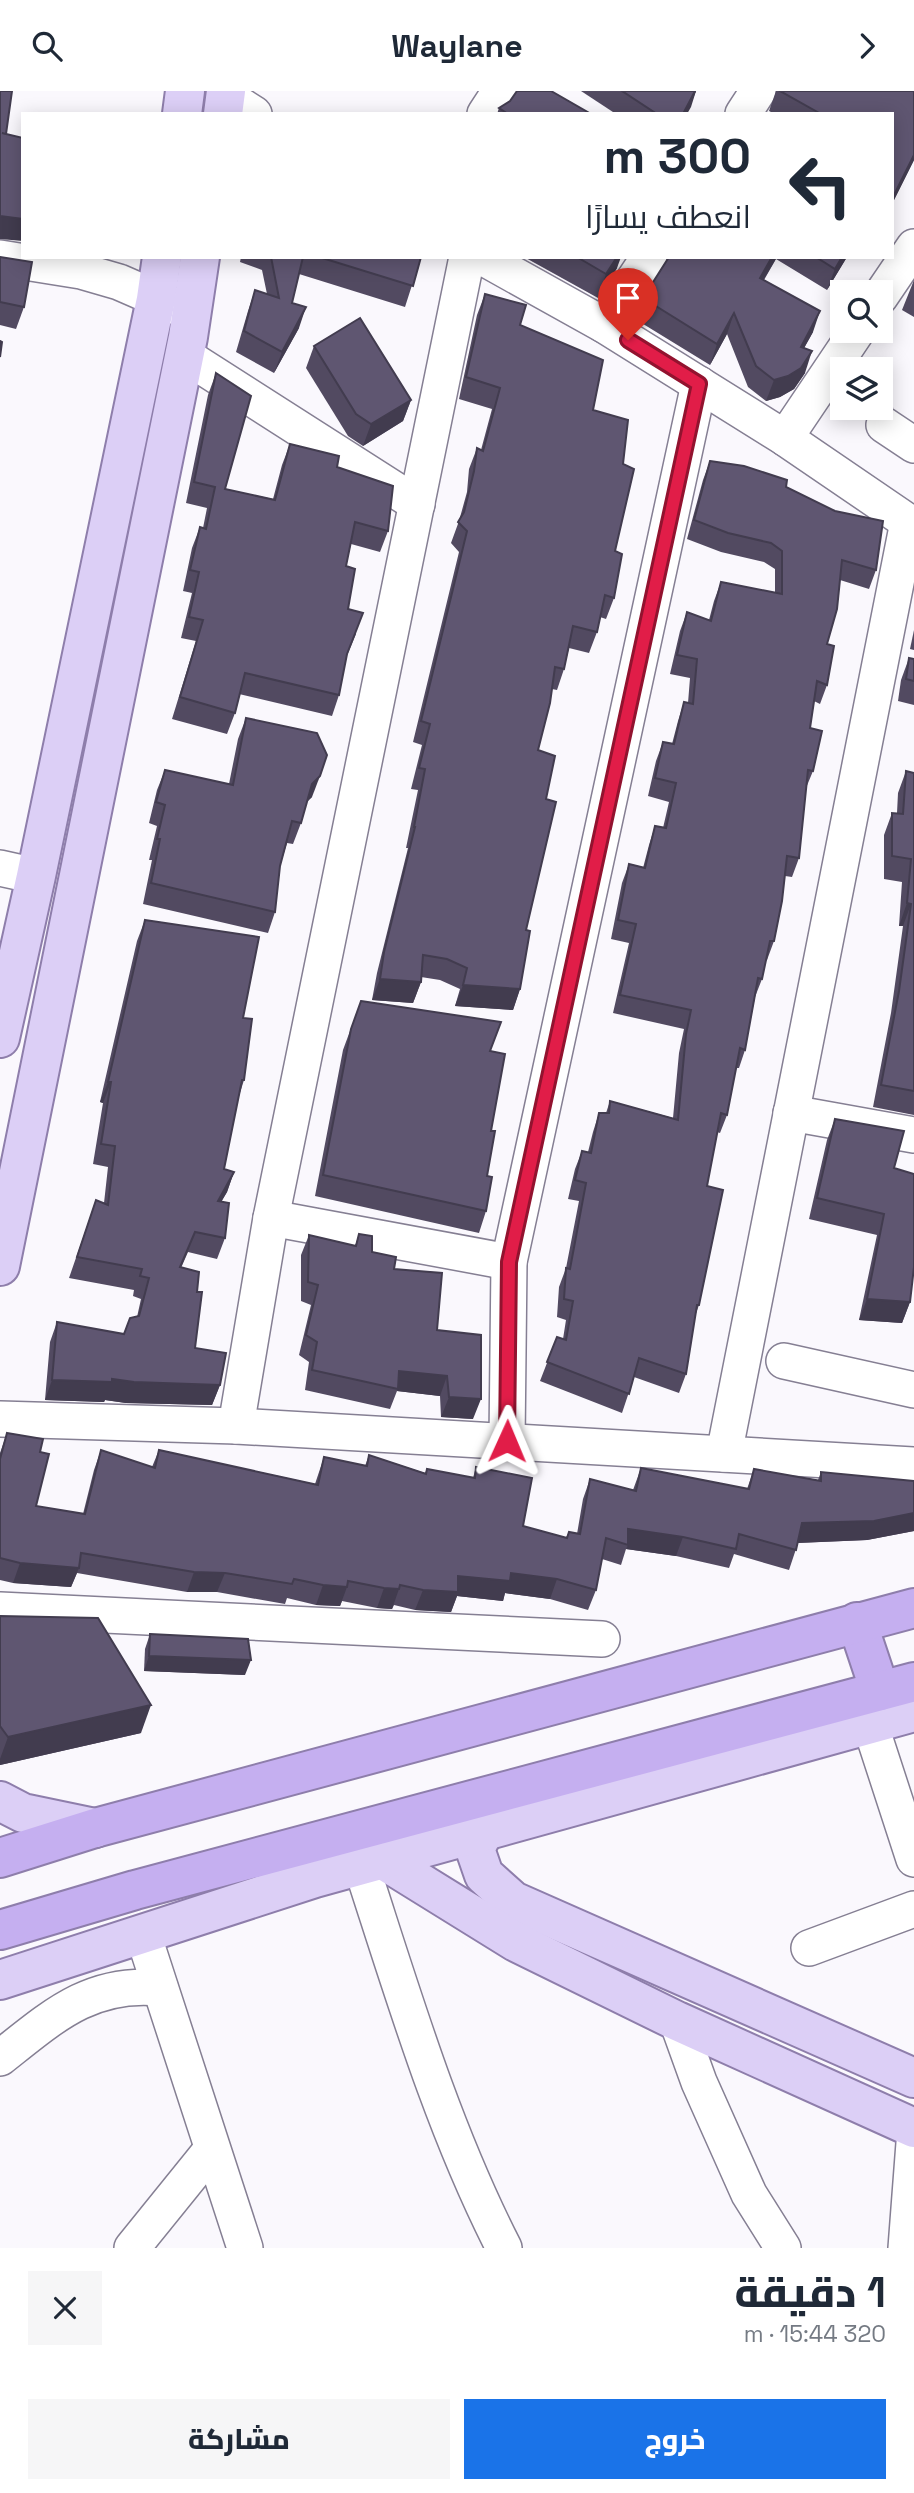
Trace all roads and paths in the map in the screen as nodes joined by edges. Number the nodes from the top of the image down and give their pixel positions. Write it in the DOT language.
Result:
graph roads {
  1 [pos="185,91"];
  2 [pos="500,91"];
  3 [pos="758,91"];
  4 [pos="182,112"];
  5 [pos="486,112"];
  6 [pos="744,112"];
  7 [pos="914,247"];
  8 [pos="0,258"];
  9 [pos="162,259"];
  10 [pos="200,259"];
  11 [pos="467,259"];
  12 [pos="486,259"];
  13 [pos="648,259"];
  14 [pos="892,280"];
  15 [pos="156,299"];
  16 [pos="191,313"];
  17 [pos="604,325"];
  18 [pos="850,343"];
  19 [pos="184,355"];
  20 [pos="699,384"];
  21 [pos="884,425"];
  22 [pos="785,438"];
  23 [pos="914,445"];
  24 [pos="417,504"];
  25 [pos="911,524"];
  26 [pos="18,872"];
  27 [pos="0,1038"];
  28 [pos="791,1113"];
  29 [pos="914,1135"];
  30 [pos="271,1218"];
  31 [pos="509,1262"];
  32 [pos="0,1266"];
  33 [pos="784,1361"];
  34 [pos="914,1391"];
  35 [pos="0,1419"];
  36 [pos="236,1426"];
  37 [pos="507,1441"];
  38 [pos="724,1454"];
  39 [pos="914,1465"];
  40 [pos="914,1608"];
  41 [pos="0,1610"];
  42 [pos="857,1622"];
  43 [pos="602,1639"];
  44 [pos="888,1699"];
  45 [pos="914,1712"];
  46 [pos="547,1780"];
  47 [pos="0,1801"];
  48 [pos="95,1828"];
  49 [pos="484,1831"];
  50 [pos="300,1846"];
  51 [pos="0,1858"];
  52 [pos="914,1859"];
  53 [pos="372,1862"];
  54 [pos="914,1909"];
  55 [pos="1,1930"];
  56 [pos="143,1934"];
  57 [pos="809,1948"];
  58 [pos="0,1980"];
  59 [pos="160,1988"];
  60 [pos="677,2021"];
  61 [pos="0,2058"];
  62 [pos="914,2078"];
  63 [pos="914,2128"];
  64 [pos="914,2143"];
  65 [pos="212,2149"];
  66 [pos="132,2248"];
  67 [pos="245,2248"];
  68 [pos="503,2248"];
  69 [pos="783,2248"];
  70 [pos="906,2248"];
  1 -- 4 [label="main road"];
  2 -- 5 [label="street"];
  3 -- 6 [label="street"];
  7 -- 14 [label="street"];
  8 -- 15 [label="street"];
  9 -- 15 [label="main road"];
  10 -- 16 [label="main road"];
  11 -- 24 [label="street"];
  12 -- 17 [label="street"];
  13 -- 17 [label="street"];
  15 -- 16 [label="street"];
  15 -- 26 [label="main road"];
  16 -- 19 [label="main road"];
  17 -- 20 [label="street"];
  18 -- 22 [label="street"];
  19 -- 24 [label="street"];
  19 -- 32 [label="main road"];
  20 -- 22 [label="street"];
  20 -- 31 [label="street"];
  21 -- 23 [label="street"];
  22 -- 25 [label="street"];
  24 -- 30 [label="street"];
  25 -- 28 [label="street"];
  26 -- 27 [label="main road"];
  28 -- 29 [label="street"];
  28 -- 38 [label="street"];
  30 -- 31 [label="street"];
  30 -- 36 [label="street"];
  31 -- 37 [label="street"];
  33 -- 34 [label="street"];
  35 -- 36 [label="street"];
  36 -- 37 [label="street"];
  37 -- 38 [label="street"];
  38 -- 39 [label="street"];
  40 -- 42 [label="highway"];
  41 -- 43 [label="street"];
  42 -- 44 [label="highway"];
  42 -- 48 [label="highway"];
  44 -- 45 [label="main road"];
  44 -- 46 [label="highway"];
  44 -- 49 [label="main road"];
  44 -- 52 [label="street"];
  46 -- 49 [label="main road"];
  46 -- 50 [label="highway"];
  47 -- 48 [label="main road"];
  48 -- 51 [label="highway"];
  49 -- 53 [label="main road"];
  49 -- 62 [label="main road"];
  50 -- 53 [label="main road"];
  50 -- 55 [label="highway"];
  53 -- 56 [label="main road"];
  53 -- 60 [label="main road"];
  53 -- 68 [label="street"];
  54 -- 57 [label="street"];
  56 -- 58 [label="main road"];
  56 -- 59 [label="street"];
  59 -- 61 [label="street"];
  59 -- 65 [label="street"];
  60 -- 63 [label="main road"];
  60 -- 69 [label="street"];
  64 -- 70 [label="street"];
  65 -- 66 [label="street"];
  65 -- 67 [label="street"];
}
